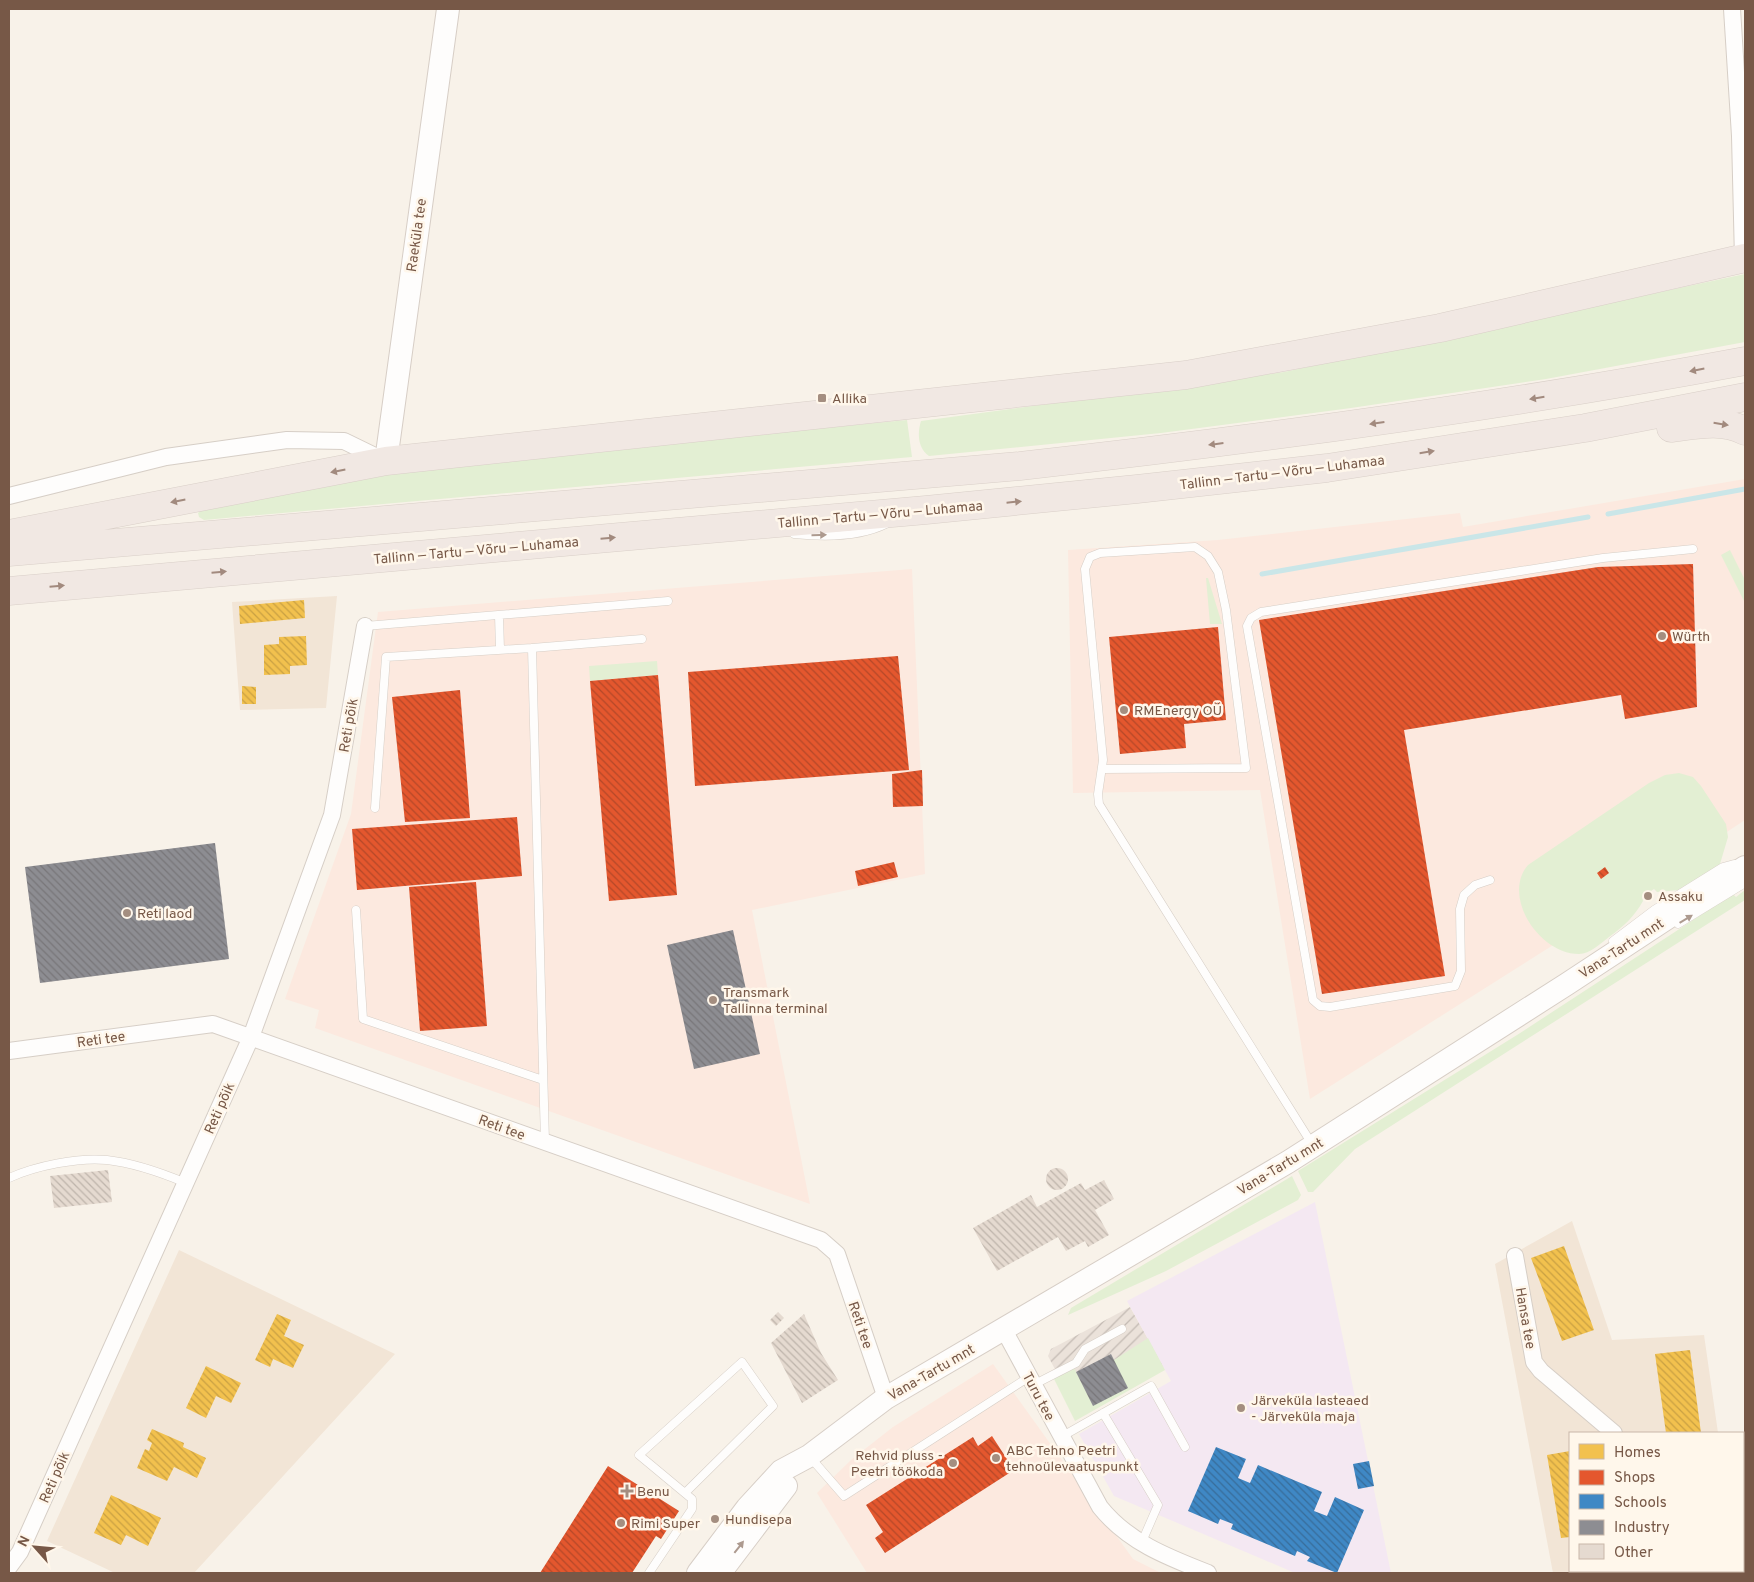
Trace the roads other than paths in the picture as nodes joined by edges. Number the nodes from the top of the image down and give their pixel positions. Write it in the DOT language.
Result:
graph roads {
  1 [pos="448,9"];
  2 [pos="1732,9"];
  3 [pos="1744,259"];
  4 [pos="1745,361"];
  5 [pos="1745,397"];
  6 [pos="1585,428"];
  7 [pos="1745,431"];
  8 [pos="386,462"];
  9 [pos="9,496"];
  10 [pos="9,534"];
  11 [pos="1693,548"];
  12 [pos="9,552"];
  13 [pos="9,591"];
  14 [pos="668,601"];
  15 [pos="499,615"];
  16 [pos="365,626"];
  17 [pos="642,639"];
  18 [pos="532,648"];
  19 [pos="500,650"];
  20 [pos="1102,769"];
  21 [pos="374,808"];
  22 [pos="1745,860"];
  23 [pos="1745,867"];
  24 [pos="1490,880"];
  25 [pos="1745,883"];
  26 [pos="356,910"];
  27 [pos="1674,927"];
  28 [pos="1650,941"];
  29 [pos="1608,944"];
  30 [pos="1602,951"];
  31 [pos="1567,984"];
  32 [pos="251,1037"];
  33 [pos="9,1051"];
  34 [pos="543,1080"];
  35 [pos="545,1142"];
  36 [pos="1313,1146"];
  37 [pos="9,1178"];
  38 [pos="186,1183"];
  39 [pos="1516,1256"];
  40 [pos="1122,1329"];
  41 [pos="1004,1330"];
  42 [pos="1031,1381"];
  43 [pos="886,1398"];
  44 [pos="1103,1413"];
  45 [pos="1613,1432"];
  46 [pos="1061,1437"];
  47 [pos="1185,1447"];
  48 [pos="809,1456"];
  49 [pos="781,1472"];
  50 [pos="686,1492"];
  51 [pos="734,1509"];
  52 [pos="713,1539"];
  53 [pos="1141,1544"];
  54 [pos="9,1567"];
  55 [pos="649,1573"];
  56 [pos="698,1573"];
  57 [pos="720,1573"];
  58 [pos="1208,1573"];
  1 -- 8 [label="street, Raeküla tee"];
  2 -- 3 [label="street"];
  3 -- 8 [label="highway"];
  4 -- 12 [label="highway, one-way"];
  5 -- 6 [label="highway, Tallinn — Tartu — Võru — Luhamaa"];
  6 -- 7 [label="highway, one-way"];
  13 -- 6 [label="highway, Tallinn — Tartu — Võru — Luhamaa, one-way"];
  8 -- 9 [label="street"];
  8 -- 10 [label="highway, one-way"];
  11 -- 24 [label="lane"];
  14 -- 15 [label="lane"];
  15 -- 16 [label="lane"];
  15 -- 19 [label="lane"];
  16 -- 32 [label="street, Reti põik"];
  17 -- 18 [label="lane"];
  18 -- 19 [label="lane"];
  18 -- 34 [label="lane"];
  19 -- 21 [label="lane"];
  20 -- 20 [label="lane"];
  20 -- 36 [label="lane"];
  22 -- 29 [label="lane"];
  23 -- 31 [label="street, Vana-Tartu mnt"];
  27 -- 25 [label="lane, one-way"];
  26 -- 34 [label="lane"];
  28 -- 31 [label="lane"];
  30 -- 31 [label="lane"];
  31 -- 36 [label="street, Vana-Tartu mnt"];
  32 -- 33 [label="street, Reti tee"];
  32 -- 35 [label="street, Reti tee"];
  32 -- 38 [label="street, Reti põik"];
  34 -- 35 [label="lane"];
  35 -- 43 [label="street, Reti tee"];
  36 -- 41 [label="street, Vana-Tartu mnt"];
  37 -- 38 [label="lane"];
  38 -- 54 [label="street, Reti põik"];
  39 -- 45 [label="street, Hansa tee"];
  40 -- 42 [label="lane"];
  41 -- 42 [label="street, Turu tee"];
  41 -- 43 [label="street, Vana-Tartu mnt"];
  42 -- 46 [label="street, Turu tee"];
  42 -- 48 [label="lane"];
  43 -- 48 [label="street, Vana-Tartu mnt"];
  44 -- 46 [label="lane"];
  44 -- 47 [label="lane"];
  44 -- 53 [label="lane"];
  46 -- 53 [label="street, Turu tee"];
  48 -- 49 [label="street, Vana-Tartu mnt"];
  57 -- 48 [label="street, Vana-Tartu mnt, one-way"];
  49 -- 51 [label="lane"];
  49 -- 56 [label="street, Vana-Tartu mnt"];
  50 -- 50 [label="lane"];
  50 -- 55 [label="lane"];
  52 -- 56 [label="lane"];
  53 -- 58 [label="street, Turu tee"];
}
